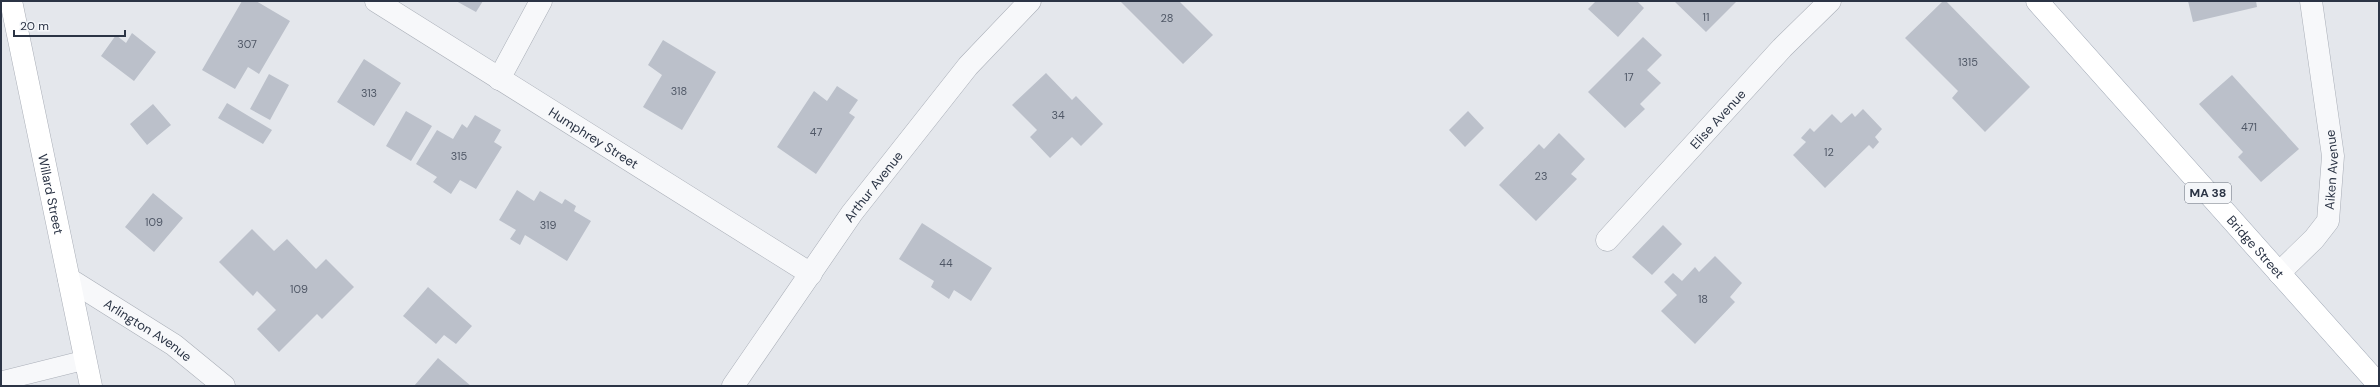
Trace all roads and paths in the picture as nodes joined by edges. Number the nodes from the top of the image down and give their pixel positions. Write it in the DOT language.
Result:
graph roads {
  1 [pos="11,1"];
  2 [pos="376,1"];
  3 [pos="542,1"];
  4 [pos="1030,1"];
  5 [pos="1830,1"];
  6 [pos="2037,1"];
  7 [pos="2310,1"];
  8 [pos="499,79"];
  9 [pos="1607,240"];
  10 [pos="2279,273"];
  11 [pos="812,274"];
  12 [pos="69,279"];
  13 [pos="85,360"];
  14 [pos="1,381"];
  15 [pos="2379,384"];
  16 [pos="91,386"];
  17 [pos="224,386"];
  18 [pos="733,386"];
  1 -- 12 [label="main road, Willard Street"];
  2 -- 8 [label="street, Humphrey Street"];
  3 -- 8 [label="street"];
  4 -- 11 [label="street, Arthur Avenue"];
  5 -- 9 [label="street, Elise Avenue"];
  6 -- 10 [label="main road, Bridge Street / MA 38"];
  7 -- 10 [label="street, Aiken Avenue"];
  8 -- 11 [label="street, Humphrey Street"];
  10 -- 15 [label="main road, Bridge Street / MA 38"];
  11 -- 18 [label="street, Arthur Avenue"];
  12 -- 13 [label="main road, Willard Street"];
  12 -- 17 [label="street, Arlington Avenue"];
  13 -- 14 [label="lane"];
  13 -- 16 [label="main road, Willard Street"];
}
